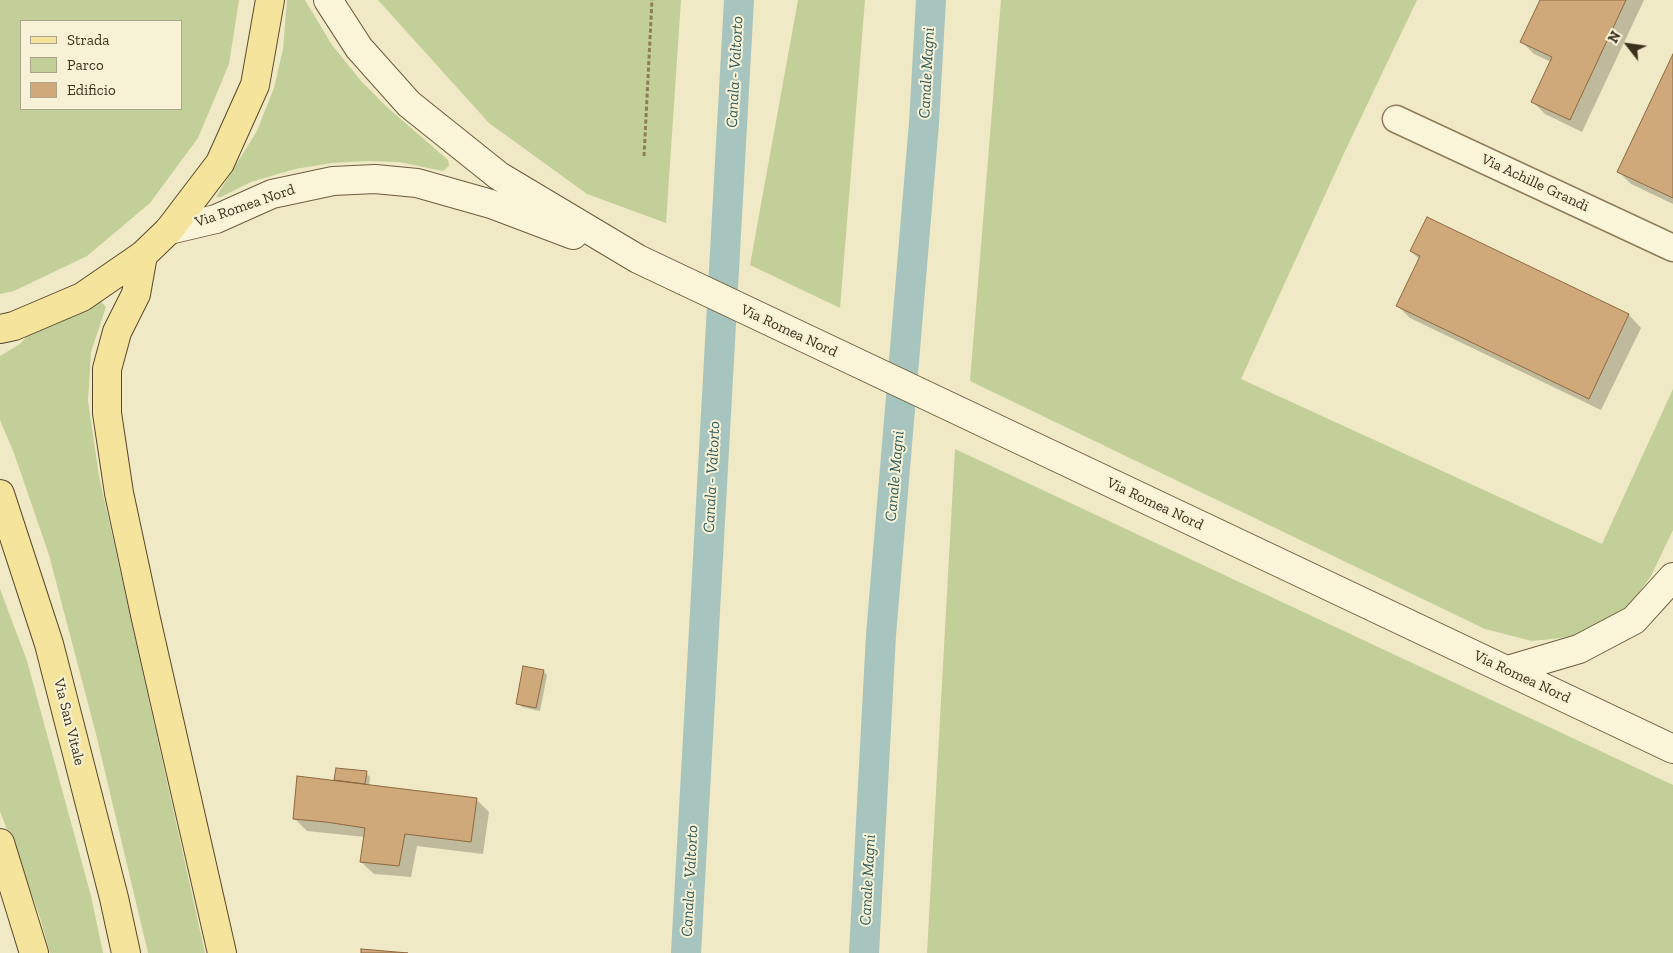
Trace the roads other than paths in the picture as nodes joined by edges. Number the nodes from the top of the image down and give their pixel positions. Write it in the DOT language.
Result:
graph roads {
  1 [pos="270,0"];
  2 [pos="328,0"];
  3 [pos="1396,119"];
  4 [pos="169,230"];
  5 [pos="1673,248"];
  6 [pos="143,255"];
  7 [pos="638,259"];
  8 [pos="0,329"];
  9 [pos="2,499"];
  10 [pos="1673,577"];
  11 [pos="1508,670"];
  12 [pos="1673,749"];
  13 [pos="0,843"];
  14 [pos="34,953"];
  15 [pos="126,953"];
  16 [pos="222,953"];
  1 -- 4 [label="main road"];
  2 -- 7 [label="main road, Via Romea Nord"];
  3 -- 5 [label="street, Via Achille Grandi"];
  4 -- 6 [label="main road"];
  4 -- 7 [label="main road, Via Romea Nord"];
  6 -- 8 [label="main road"];
  6 -- 16 [label="main road"];
  7 -- 11 [label="main road, Via Romea Nord"];
  9 -- 15 [label="main road, Via San Vitale"];
  10 -- 11 [label="main road"];
  11 -- 12 [label="main road, Via Romea Nord"];
  13 -- 14 [label="main road"];
}
